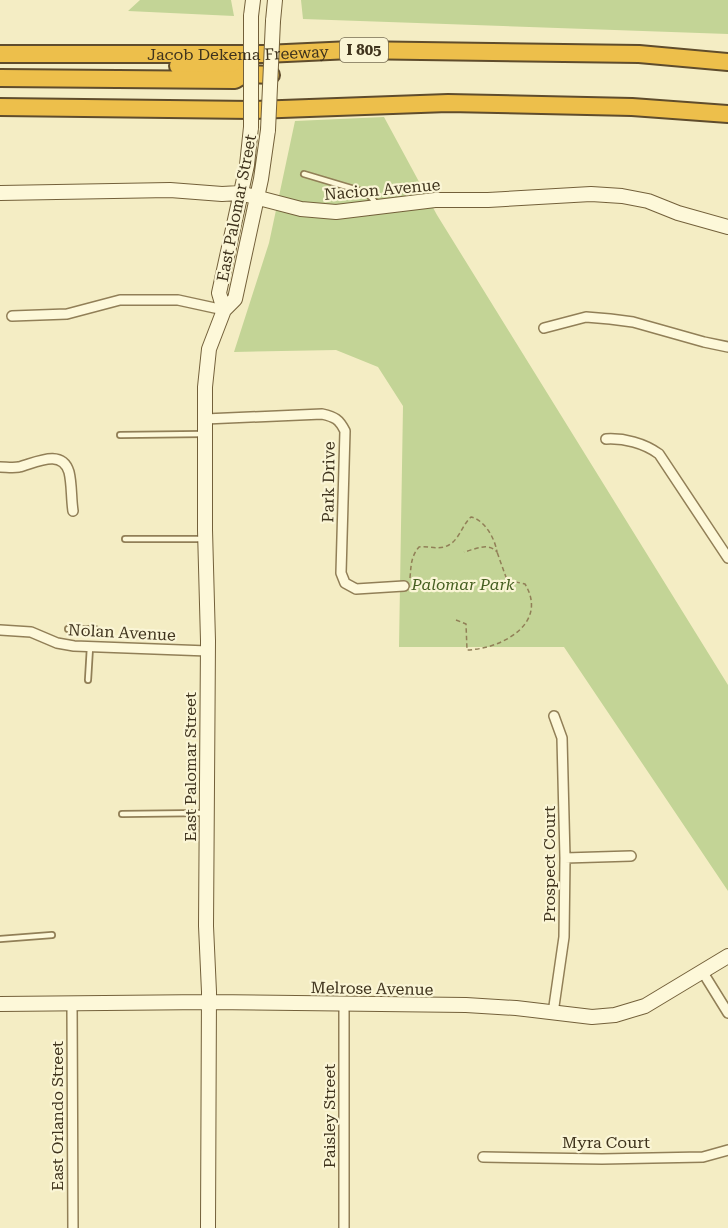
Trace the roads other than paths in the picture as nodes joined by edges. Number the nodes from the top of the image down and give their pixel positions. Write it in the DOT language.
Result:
graph roads {
  1 [pos="253,0"];
  2 [pos="275,0"];
  3 [pos="0,54"];
  4 [pos="728,62"];
  5 [pos="0,66"];
  6 [pos="105,72"];
  7 [pos="248,74"];
  8 [pos="271,75"];
  9 [pos="0,78"];
  10 [pos="0,107"];
  11 [pos="728,114"];
  12 [pos="304,174"];
  13 [pos="0,193"];
  14 [pos="240,193"];
  15 [pos="257,197"];
  16 [pos="381,208"];
  17 [pos="728,227"];
  18 [pos="224,310"];
  19 [pos="12,316"];
  20 [pos="544,328"];
  21 [pos="728,347"];
  22 [pos="205,419"];
  23 [pos="205,434"];
  24 [pos="120,435"];
  25 [pos="606,439"];
  26 [pos="0,467"];
  27 [pos="72,511"];
  28 [pos="125,539"];
  29 [pos="205,539"];
  30 [pos="728,558"];
  31 [pos="407,584"];
  32 [pos="68,629"];
  33 [pos="95,629"];
  34 [pos="0,630"];
  35 [pos="90,647"];
  36 [pos="207,651"];
  37 [pos="88,680"];
  38 [pos="554,716"];
  39 [pos="206,813"];
  40 [pos="122,814"];
  41 [pos="631,856"];
  42 [pos="565,858"];
  43 [pos="52,935"];
  44 [pos="0,939"];
  45 [pos="728,956"];
  46 [pos="702,972"];
  47 [pos="209,1002"];
  48 [pos="0,1004"];
  49 [pos="72,1004"];
  50 [pos="344,1004"];
  51 [pos="554,1013"];
  52 [pos="728,1013"];
  53 [pos="728,1150"];
  54 [pos="483,1157"];
  55 [pos="73,1228"];
  56 [pos="208,1228"];
  57 [pos="344,1228"];
  1 -- 7 [label="main road, East Palomar Street, bridge"];
  2 -- 8 [label="main road, East Palomar Street, bridge"];
  3 -- 4 [label="highway, Jacob Dekema Freeway / I 805"];
  5 -- 6 [label="highway"];
  6 -- 7 [label="highway"];
  6 -- 9 [label="highway"];
  7 -- 8 [label="highway"];
  7 -- 14 [label="main road, East Palomar Street, bridge"];
  8 -- 15 [label="main road, East Palomar Street, bridge"];
  10 -- 11 [label="highway"];
  12 -- 16 [label="lane"];
  13 -- 14 [label="main road, Nacion Avenue"];
  14 -- 15 [label="main road, Nacion Avenue"];
  14 -- 18 [label="main road, East Palomar Street"];
  15 -- 16 [label="main road, Nacion Avenue"];
  15 -- 18 [label="main road, East Palomar Street"];
  16 -- 17 [label="main road, Nacion Avenue"];
  18 -- 19 [label="street"];
  18 -- 22 [label="main road, East Palomar Street"];
  20 -- 21 [label="street"];
  22 -- 23 [label="main road, East Palomar Street"];
  22 -- 31 [label="street, Park Drive"];
  23 -- 24 [label="lane"];
  23 -- 29 [label="main road, East Palomar Street"];
  25 -- 30 [label="street"];
  26 -- 27 [label="street"];
  28 -- 29 [label="lane"];
  29 -- 36 [label="main road, East Palomar Street"];
  32 -- 33 [label="lane"];
  34 -- 35 [label="street, Nolan Avenue"];
  35 -- 36 [label="street, Nolan Avenue"];
  35 -- 37 [label="lane"];
  36 -- 39 [label="main road, East Palomar Street"];
  38 -- 42 [label="street, Prospect Court"];
  39 -- 40 [label="lane"];
  39 -- 47 [label="main road, East Palomar Street"];
  41 -- 42 [label="street"];
  42 -- 51 [label="street, Prospect Court"];
  43 -- 44 [label="lane"];
  45 -- 46 [label="main road, Melrose Avenue"];
  46 -- 51 [label="main road, Melrose Avenue"];
  46 -- 52 [label="street"];
  47 -- 49 [label="main road, Melrose Avenue"];
  47 -- 50 [label="main road, Melrose Avenue"];
  47 -- 56 [label="main road, East Palomar Street"];
  48 -- 49 [label="main road, Melrose Avenue"];
  49 -- 55 [label="street, East Orlando Street"];
  50 -- 51 [label="main road, Melrose Avenue"];
  50 -- 57 [label="street, Paisley Street"];
  53 -- 54 [label="street, Myra Court"];
}
